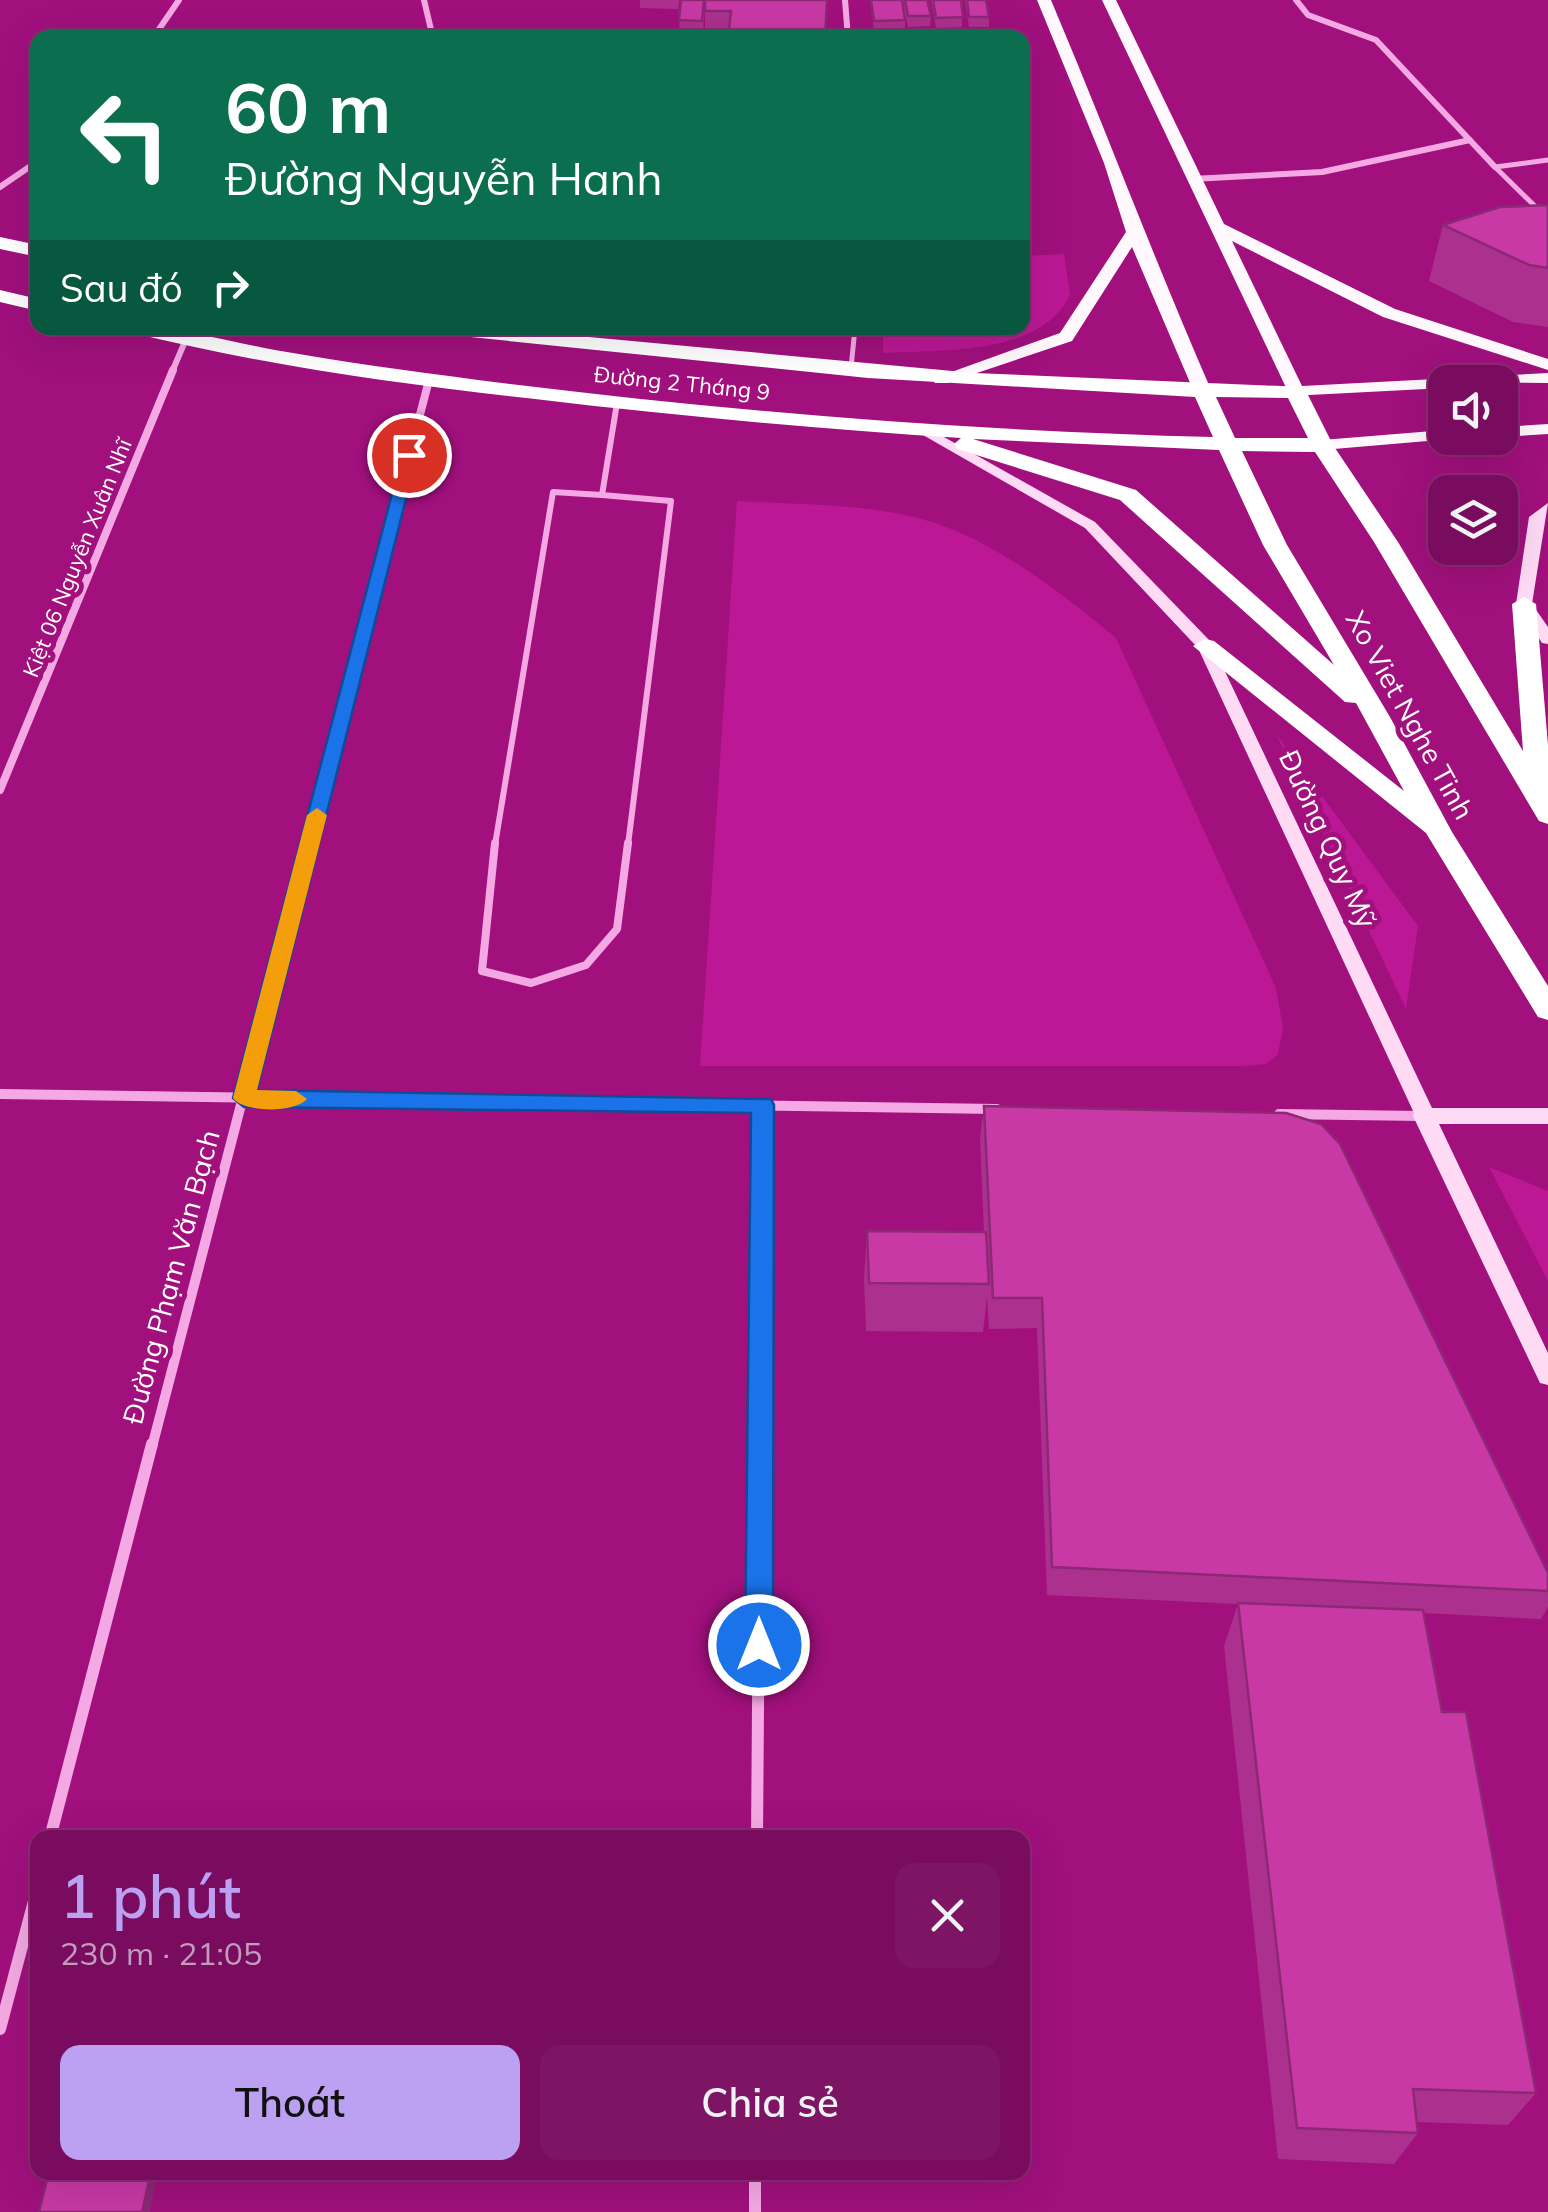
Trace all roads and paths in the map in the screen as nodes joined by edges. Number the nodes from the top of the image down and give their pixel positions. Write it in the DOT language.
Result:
graph roads {
  1 [pos="179,0"];
  2 [pos="424,0"];
  3 [pos="845,0"];
  4 [pos="1044,0"];
  5 [pos="1109,0"];
  6 [pos="1296,0"];
  7 [pos="158,30"];
  8 [pos="431,30"];
  9 [pos="847,30"];
  10 [pos="1470,140"];
  11 [pos="1548,160"];
  12 [pos="30,166"];
  13 [pos="1496,167"];
  14 [pos="1192,179"];
  15 [pos="0,187"];
  16 [pos="1548,218"];
  17 [pos="1217,228"];
  18 [pos="1134,232"];
  19 [pos="0,243"];
  20 [pos="30,249"];
  21 [pos="0,296"];
  22 [pos="30,303"];
  23 [pos="168,335"];
  24 [pos="506,335"];
  25 [pos="854,335"];
  26 [pos="186,339"];
  27 [pos="1548,365"];
  28 [pos="850,372"];
  29 [pos="1548,378"];
  30 [pos="941,379"];
  31 [pos="1518,379"];
  32 [pos="428,380"];
  33 [pos="1428,383"];
  34 [pos="1203,392"];
  35 [pos="1296,392"];
  36 [pos="618,403"];
  37 [pos="1548,429"];
  38 [pos="1518,431"];
  39 [pos="928,432"];
  40 [pos="1428,437"];
  41 [pos="1227,445"];
  42 [pos="1322,445"];
  43 [pos="602,495"];
  44 [pos="1548,508"];
  45 [pos="1524,604"];
  46 [pos="1548,639"];
  47 [pos="1205,646"];
  48 [pos="1377,717"];
  49 [pos="0,790"];
  50 [pos="1544,808"];
  51 [pos="1439,833"];
  52 [pos="1548,1010"];
  53 [pos="0,1094"];
  54 [pos="244,1098"];
  55 [pos="763,1105"];
  56 [pos="1015,1109"];
  57 [pos="1268,1114"];
  58 [pos="1423,1116"];
  59 [pos="1548,1116"];
  60 [pos="1548,1376"];
  61 [pos="52,1830"];
  62 [pos="757,1830"];
  63 [pos="30,1916"];
  64 [pos="0,2029"];
  65 [pos="755,2180"];
  66 [pos="754,2212"];
  1 -- 7 [label="street"];
  2 -- 8 [label="street"];
  3 -- 9 [label="street"];
  4 -- 18 [label="main road"];
  5 -- 14 [label="main road"];
  6 -- 10 [label="street"];
  10 -- 13 [label="street"];
  10 -- 14 [label="street"];
  11 -- 13 [label="lane"];
  12 -- 15 [label="street"];
  13 -- 16 [label="lane"];
  14 -- 17 [label="main road"];
  17 -- 27 [label="main road"];
  17 -- 35 [label="main road"];
  18 -- 30 [label="main road"];
  18 -- 34 [label="main road"];
  19 -- 20 [label="highway"];
  21 -- 22 [label="highway"];
  23 -- 26 [label="highway, Đường 2 Tháng 9"];
  24 -- 28 [label="highway, Đường 2 Tháng 9"];
  25 -- 28 [label="lane"];
  26 -- 32 [label="highway, Đường 2 Tháng 9"];
  26 -- 49 [label="street, Kiệt 06 Nguyễn Xuân Nhĩ"];
  28 -- 30 [label="highway, Đường 2 Tháng 9"];
  29 -- 31 [label="main road"];
  30 -- 34 [label="highway, Đường 2 Tháng 9"];
  32 -- 36 [label="highway, Đường 2 Tháng 9"];
  32 -- 54 [label="street, Đường Phạm Văn Bạch"];
  33 -- 35 [label="main road"];
  34 -- 35 [label="highway, Đường 2 Tháng 9"];
  34 -- 41 [label="highway, Xo Viet Nghe Tinh"];
  35 -- 42 [label="highway"];
  36 -- 39 [label="highway, Đường 2 Tháng 9"];
  36 -- 43 [label="lane"];
  37 -- 38 [label="main road"];
  39 -- 41 [label="highway, Đường 2 Tháng 9"];
  39 -- 47 [label="street, Đường Quy Mỹ"];
  39 -- 48 [label="highway"];
  40 -- 42 [label="main road"];
  41 -- 42 [label="highway, Đường 2 Tháng 9"];
  41 -- 48 [label="highway, Xo Viet Nghe Tinh"];
  42 -- 50 [label="highway"];
  43 -- 43 [label="lane"];
  44 -- 45 [label="street"];
  45 -- 46 [label="street"];
  45 -- 50 [label="highway"];
  47 -- 51 [label="highway"];
  47 -- 58 [label="street, Đường Quy Mỹ"];
  48 -- 51 [label="highway, Xo Viet Nghe Tinh"];
  51 -- 52 [label="highway, Xo Viet Nghe Tinh"];
  53 -- 54 [label="street"];
  54 -- 55 [label="street"];
  54 -- 61 [label="street, Đường Phạm Văn Bạch"];
  55 -- 56 [label="street"];
  55 -- 62 [label="street"];
  57 -- 58 [label="street"];
  58 -- 59 [label="street"];
  58 -- 60 [label="street, Đường Quy Mỹ"];
  63 -- 64 [label="street"];
  65 -- 66 [label="street"];
}
